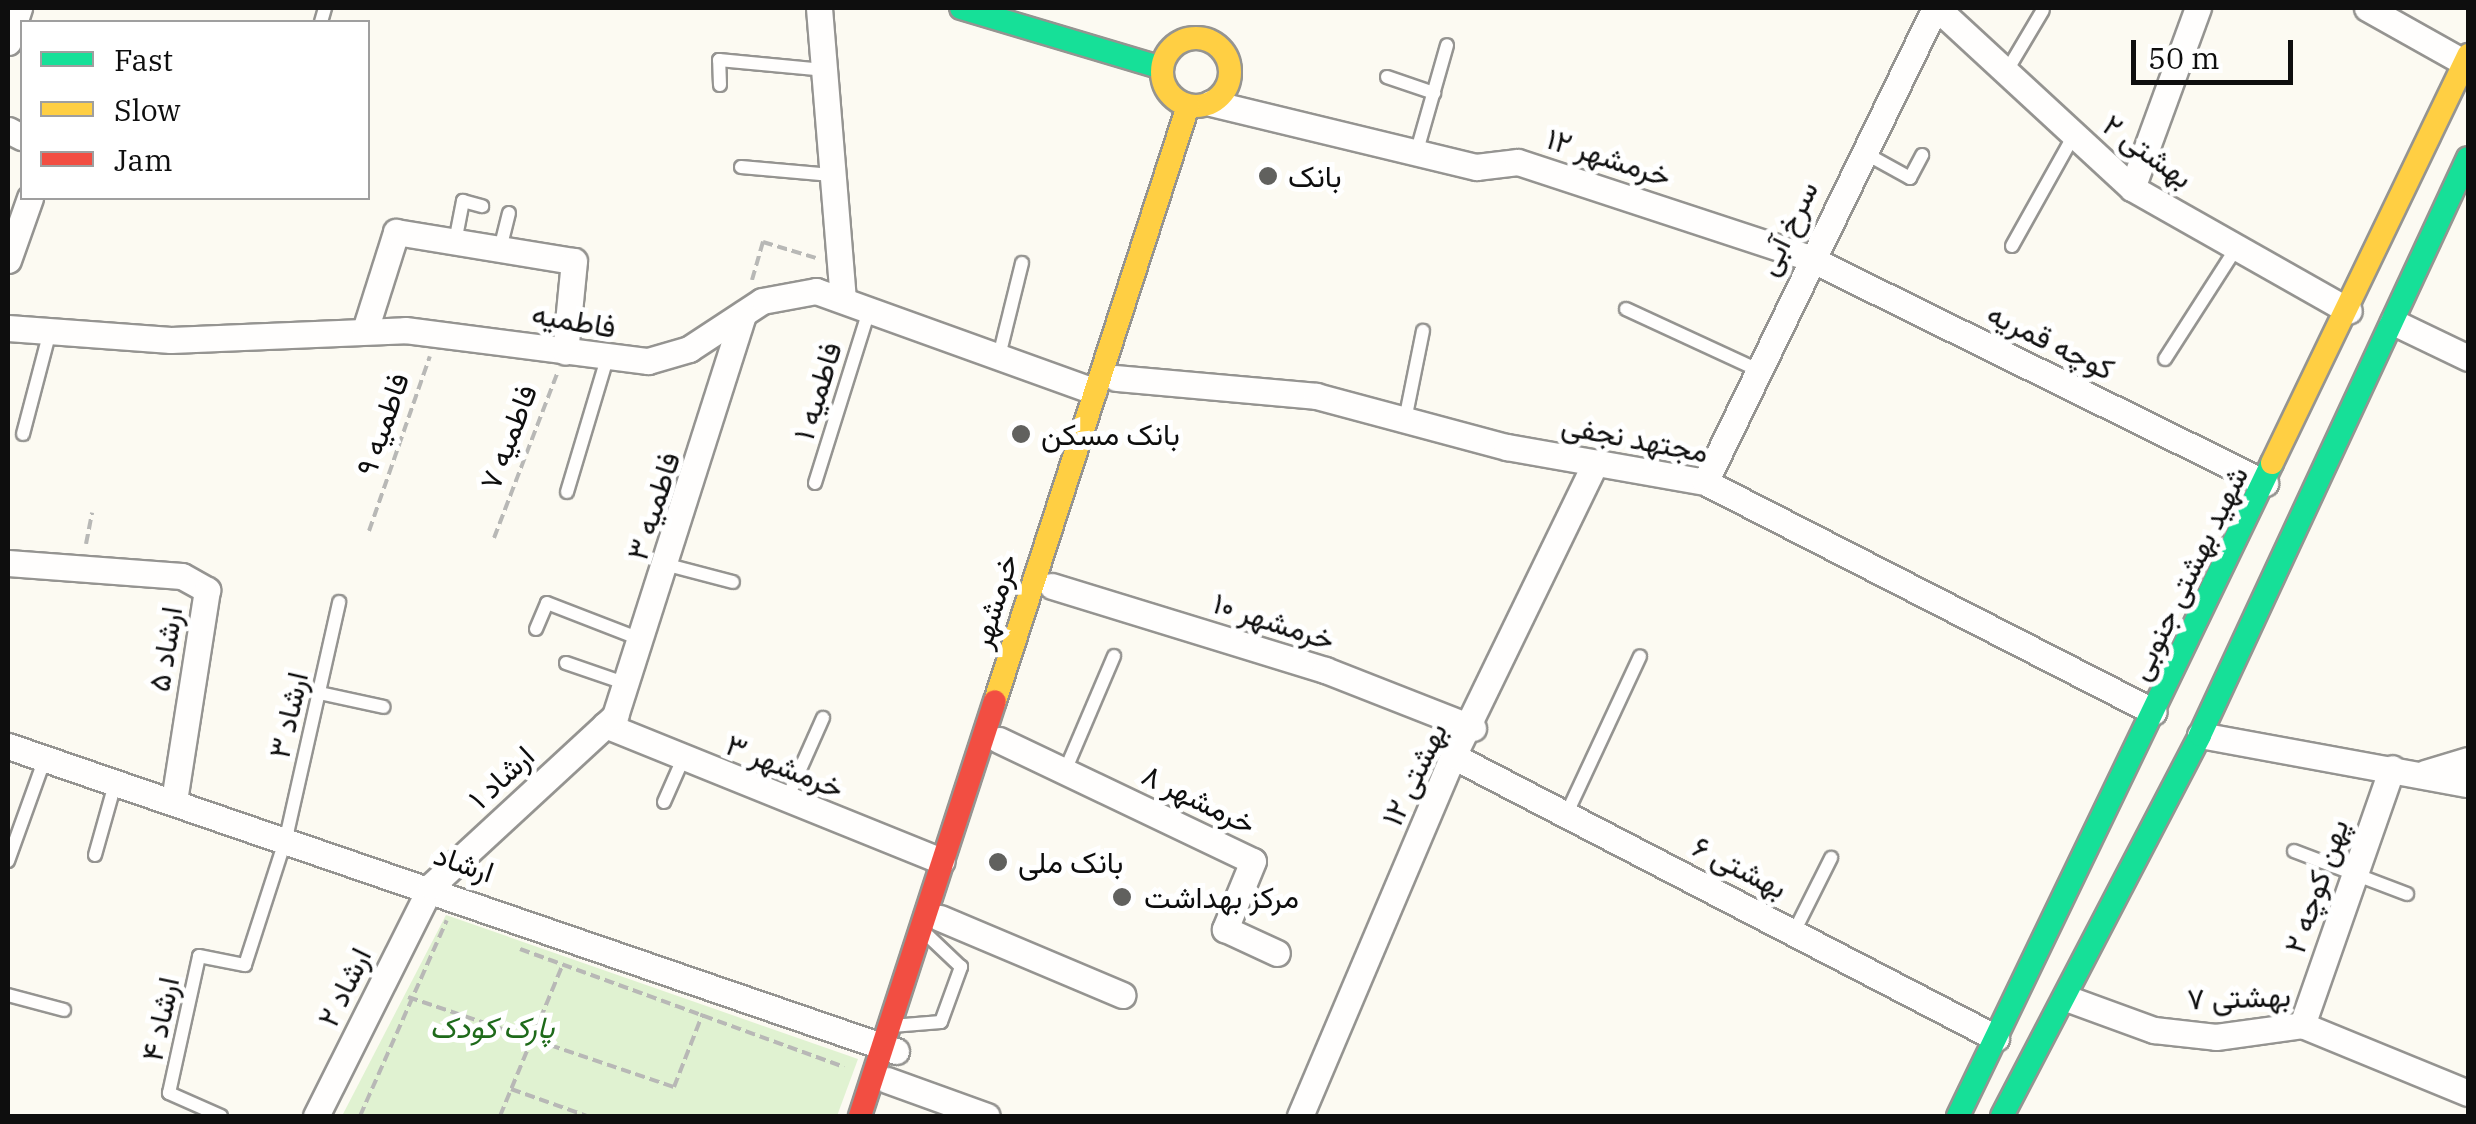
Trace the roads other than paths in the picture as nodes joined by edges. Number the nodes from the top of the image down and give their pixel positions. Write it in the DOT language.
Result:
graph roads {
  1 [pos="819,8"];
  2 [pos="1218,8"];
  3 [pos="1936,8"];
  4 [pos="2198,8"];
  5 [pos="2367,8"];
  6 [pos="970,9"];
  7 [pos="14,10"];
  8 [pos="2043,10"];
  9 [pos="1206,38"];
  10 [pos="8,42"];
  11 [pos="1447,45"];
  12 [pos="2467,59"];
  13 [pos="1162,68"];
  14 [pos="824,70"];
  15 [pos="1387,76"];
  16 [pos="2004,77"];
  17 [pos="720,85"];
  18 [pos="1434,93"];
  19 [pos="1200,105"];
  20 [pos="2073,137"];
  21 [pos="1861,151"];
  22 [pos="1416,154"];
  23 [pos="1922,155"];
  24 [pos="2468,158"];
  25 [pos="741,167"];
  26 [pos="832,176"];
  27 [pos="2132,188"];
  28 [pos="29,200"];
  29 [pos="482,206"];
  30 [pos="2458,210"];
  31 [pos="509,214"];
  32 [pos="455,242"];
  33 [pos="2012,246"];
  34 [pos="2236,247"];
  35 [pos="500,249"];
  36 [pos="1807,257"];
  37 [pos="8,260"];
  38 [pos="1022,262"];
  39 [pos="844,299"];
  40 [pos="1626,309"];
  41 [pos="2349,310"];
  42 [pos="743,314"];
  43 [pos="868,314"];
  44 [pos="2394,322"];
  45 [pos="8,328"];
  46 [pos="364,330"];
  47 [pos="50,331"];
  48 [pos="1423,332"];
  49 [pos="565,352"];
  50 [pos="2468,358"];
  51 [pos="2166,360"];
  52 [pos="606,362"];
  53 [pos="998,363"];
  54 [pos="1756,368"];
  55 [pos="1105,384"];
  56 [pos="1404,420"];
  57 [pos="23,434"];
  58 [pos="1594,463"];
  59 [pos="1705,482"];
  60 [pos="2265,483"];
  61 [pos="815,484"];
  62 [pos="567,492"];
  63 [pos="8,563"];
  64 [pos="668,565"];
  65 [pos="732,582"];
  66 [pos="1052,586"];
  67 [pos="339,602"];
  68 [pos="536,628"];
  69 [pos="642,640"];
  70 [pos="1114,656"];
  71 [pos="1640,656"];
  72 [pos="566,663"];
  73 [pos="627,684"];
  74 [pos="319,693"];
  75 [pos="384,707"];
  76 [pos="2154,712"];
  77 [pos="823,718"];
  78 [pos="610,720"];
  79 [pos="1472,728"];
  80 [pos="2200,735"];
  81 [pos="999,740"];
  82 [pos="8,746"];
  83 [pos="1453,756"];
  84 [pos="44,758"];
  85 [pos="683,759"];
  86 [pos="2468,760"];
  87 [pos="2392,768"];
  88 [pos="1064,771"];
  89 [pos="2425,773"];
  90 [pos="115,784"];
  91 [pos="2468,784"];
  92 [pos="174,802"];
  93 [pos="664,802"];
  94 [pos="785,804"];
  95 [pos="1566,815"];
  96 [pos="286,838"];
  97 [pos="2294,851"];
  98 [pos="95,855"];
  99 [pos="1831,858"];
  100 [pos="8,861"];
  101 [pos="942,861"];
  102 [pos="2355,873"];
  103 [pos="430,886"];
  104 [pos="2407,894"];
  105 [pos="2054,917"];
  106 [pos="931,927"];
  107 [pos="1794,932"];
  108 [pos="2095,938"];
  109 [pos="1277,952"];
  110 [pos="8,995"];
  111 [pos="1122,995"];
  112 [pos="2066,998"];
  113 [pos="64,1010"];
  114 [pos="2302,1026"];
  115 [pos="893,1038"];
  116 [pos="1996,1038"];
  117 [pos="880,1079"];
  118 [pos="2468,1093"];
  119 [pos="222,1116"];
  120 [pos="316,1116"];
  121 [pos="860,1116"];
  122 [pos="875,1116"];
  123 [pos="987,1116"];
  124 [pos="1300,1116"];
  125 [pos="1958,1116"];
  126 [pos="2002,1116"];
  1 -- 14 [label="street"];
  2 -- 9 [label="street"];
  3 -- 16 [label="street, بهشتی ۲"];
  3 -- 21 [label="street, سرخ آبی"];
  4 -- 27 [label="street"];
  5 -- 12 [label="street"];
  6 -- 13 [label="street"];
  7 -- 10 [label="street"];
  8 -- 16 [label="lane"];
  9 -- 13 [label="street"];
  9 -- 19 [label="street"];
  11 -- 18 [label="lane"];
  12 -- 41 [label="street, شهید بهشتی جنوبی"];
  13 -- 19 [label="street"];
  14 -- 17 [label="lane"];
  14 -- 26 [label="street"];
  15 -- 18 [label="lane"];
  16 -- 20 [label="street, بهشتی ۲"];
  18 -- 22 [label="lane"];
  19 -- 22 [label="street, خرمشهر ۱۲"];
  19 -- 55 [label="street, خرمشهر"];
  20 -- 27 [label="street, بهشتی ۲"];
  20 -- 33 [label="lane"];
  21 -- 23 [label="lane"];
  21 -- 36 [label="street, سرخ آبی"];
  22 -- 36 [label="street, خرمشهر ۱۲"];
  24 -- 30 [label="street"];
  25 -- 26 [label="lane"];
  26 -- 39 [label="street"];
  27 -- 34 [label="street, بهشتی ۲"];
  28 -- 37 [label="street"];
  29 -- 32 [label="lane"];
  30 -- 44 [label="street"];
  31 -- 35 [label="lane"];
  32 -- 35 [label="street"];
  32 -- 46 [label="street"];
  34 -- 41 [label="street, بهشتی ۲"];
  34 -- 51 [label="lane"];
  35 -- 49 [label="street"];
  36 -- 54 [label="street, سرخ آبی"];
  36 -- 60 [label="street, کوچه قمریه"];
  38 -- 53 [label="lane"];
  39 -- 42 [label="street, فاطمیه"];
  39 -- 43 [label="street, فاطمیه"];
  40 -- 54 [label="lane"];
  41 -- 60 [label="street, شهید بهشتی جنوبی"];
  42 -- 52 [label="street, فاطمیه"];
  42 -- 64 [label="street, فاطمیه ۳"];
  43 -- 53 [label="street, فاطمیه"];
  43 -- 61 [label="lane, فاطمیه ۱"];
  44 -- 50 [label="street"];
  44 -- 80 [label="street"];
  45 -- 47 [label="street, فاطمیه"];
  46 -- 47 [label="street, فاطمیه"];
  46 -- 49 [label="street, فاطمیه"];
  47 -- 57 [label="lane"];
  48 -- 56 [label="lane"];
  49 -- 52 [label="street, فاطمیه"];
  52 -- 62 [label="lane"];
  53 -- 55 [label="street, فاطمیه"];
  54 -- 59 [label="street, سرخ آبی"];
  55 -- 56 [label="street, مجتهد نجفی"];
  55 -- 66 [label="street, خرمشهر"];
  55 -- 101 [label="street, خرمشهر"];
  56 -- 58 [label="street, مجتهد نجفی"];
  58 -- 59 [label="street, مجتهد نجفی"];
  58 -- 79 [label="street, بهشتی ۱۲"];
  59 -- 76 [label="street, مجتهد نجفی"];
  60 -- 76 [label="street, شهید بهشتی جنوبی"];
  63 -- 92 [label="street, ارشاد ۵"];
  64 -- 65 [label="lane"];
  64 -- 69 [label="street, فاطمیه ۳"];
  66 -- 79 [label="street, خرمشهر ۱۰"];
  66 -- 81 [label="street, خرمشهر"];
  67 -- 74 [label="lane, ارشاد ۳"];
  68 -- 69 [label="lane"];
  69 -- 73 [label="street, فاطمیه ۳"];
  70 -- 88 [label="lane"];
  71 -- 95 [label="lane"];
  72 -- 73 [label="lane"];
  73 -- 78 [label="street, فاطمیه ۳"];
  74 -- 75 [label="lane"];
  74 -- 96 [label="lane, ارشاد ۳"];
  76 -- 105 [label="street, شهید بهشتی جنوبی"];
  77 -- 94 [label="lane"];
  78 -- 85 [label="street, خرمشهر ۳"];
  78 -- 103 [label="street, ارشاد ۱"];
  79 -- 83 [label="street, بهشتی ۱۲"];
  80 -- 87 [label="street"];
  80 -- 108 [label="street"];
  81 -- 88 [label="street, خرمشهر ۸"];
  81 -- 106 [label="street, خرمشهر"];
  82 -- 84 [label="street, ارشاد"];
  83 -- 95 [label="street, بهشتی ۶"];
  83 -- 124 [label="street, بهشتی ۱۲"];
  84 -- 90 [label="street, ارشاد"];
  84 -- 100 [label="lane"];
  85 -- 93 [label="lane"];
  85 -- 94 [label="street, خرمشهر ۳"];
  86 -- 89 [label="street"];
  87 -- 89 [label="street"];
  87 -- 102 [label="street, پهن کوچه ۲"];
  88 -- 109 [label="street, خرمشهر ۸"];
  89 -- 91 [label="street"];
  90 -- 92 [label="street, ارشاد"];
  90 -- 98 [label="lane"];
  92 -- 96 [label="street, ارشاد"];
  94 -- 101 [label="street, خرمشهر ۳"];
  95 -- 107 [label="street, بهشتی ۶"];
  96 -- 103 [label="street, ارشاد"];
  96 -- 119 [label="lane, ارشاد ۴"];
  97 -- 102 [label="lane"];
  99 -- 107 [label="lane"];
  101 -- 106 [label="street, خرمشهر"];
  102 -- 104 [label="lane"];
  102 -- 114 [label="street, پهن کوچه ۲"];
  103 -- 115 [label="street, ارشاد"];
  103 -- 120 [label="street, ارشاد ۲"];
  105 -- 108 [label="street"];
  105 -- 116 [label="street, شهید بهشتی جنوبی"];
  106 -- 111 [label="street"];
  106 -- 115 [label="street, خرمشهر"];
  106 -- 115 [label="lane"];
  107 -- 116 [label="street, بهشتی ۶"];
  108 -- 112 [label="street"];
  110 -- 113 [label="lane"];
  112 -- 114 [label="street, بهشتی ۷"];
  112 -- 126 [label="street"];
  114 -- 118 [label="street, بهشتی ۷"];
  115 -- 117 [label="street, خرمشهر"];
  116 -- 125 [label="street, شهید بهشتی جنوبی"];
  117 -- 121 [label="street, خرمشهر"];
  117 -- 122 [label="street, خرمشهر"];
  117 -- 123 [label="street"];
}
